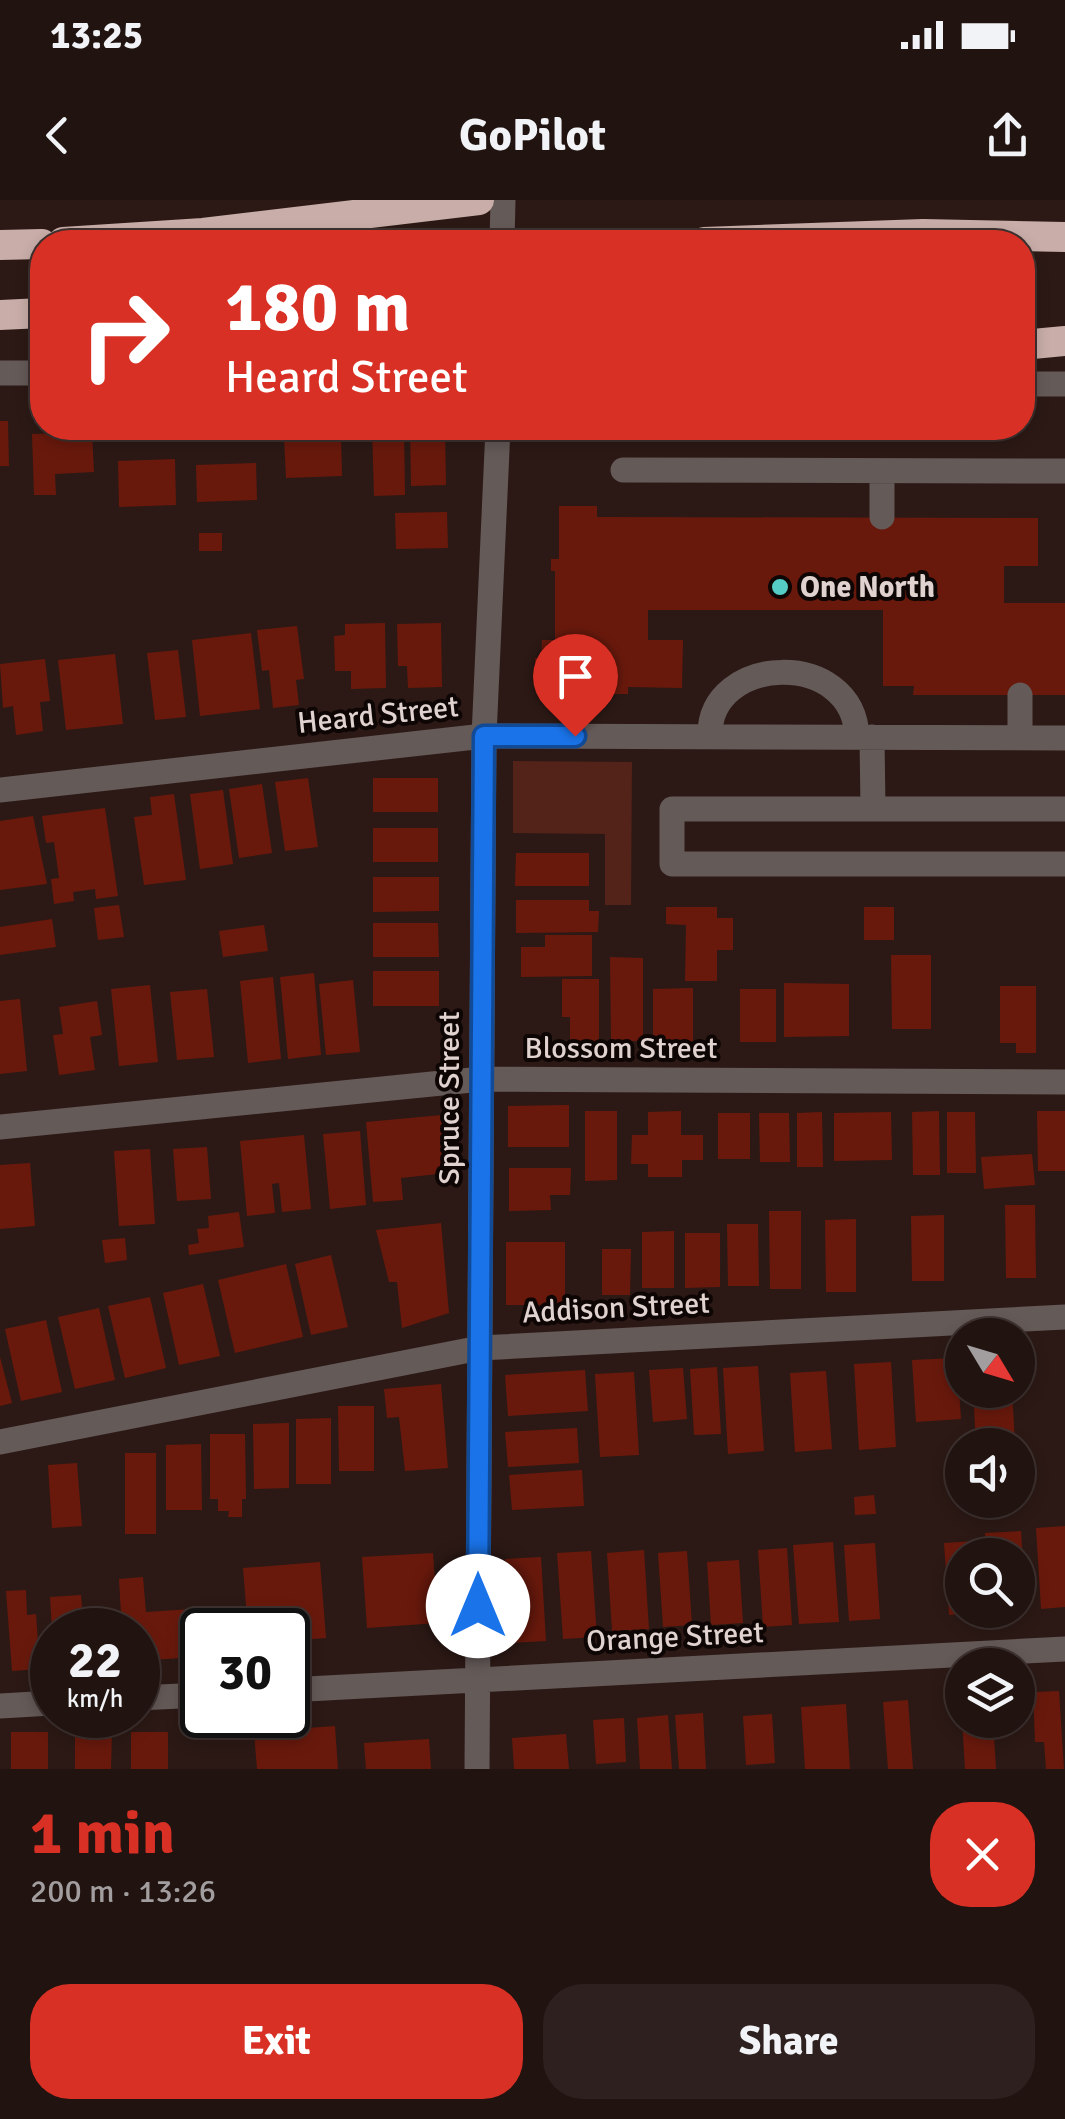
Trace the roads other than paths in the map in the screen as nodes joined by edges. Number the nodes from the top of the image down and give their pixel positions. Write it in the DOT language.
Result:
graph roads {
  1 [pos="479,200"];
  2 [pos="502,200"];
  3 [pos="228,230"];
  4 [pos="502,230"];
  5 [pos="30,245"];
  6 [pos="0,246"];
  7 [pos="30,314"];
  8 [pos="0,315"];
  9 [pos="1065,340"];
  10 [pos="1035,343"];
  11 [pos="0,373"];
  12 [pos="30,373"];
  13 [pos="1035,384"];
  14 [pos="1065,384"];
  15 [pos="497,440"];
  16 [pos="623,470"];
  17 [pos="882,471"];
  18 [pos="1065,471"];
  19 [pos="882,517"];
  20 [pos="1020,695"];
  21 [pos="484,736"];
  22 [pos="710,736"];
  23 [pos="865,737"];
  24 [pos="1020,738"];
  25 [pos="1065,738"];
  26 [pos="0,790"];
  27 [pos="874,809"];
  28 [pos="1065,809"];
  29 [pos="1065,864"];
  30 [pos="482,1080"];
  31 [pos="1065,1082"];
  32 [pos="0,1127"];
  33 [pos="1065,1317"];
  34 [pos="480,1348"];
  35 [pos="0,1442"];
  36 [pos="1065,1649"];
  37 [pos="477,1680"];
  38 [pos="310,1689"];
  39 [pos="30,1704"];
  40 [pos="0,1706"];
  41 [pos="476,1769"];
  1 -- 3 [label="highway"];
  2 -- 4 [label="street"];
  5 -- 6 [label="highway"];
  7 -- 8 [label="highway"];
  9 -- 10 [label="highway"];
  11 -- 12 [label="street"];
  13 -- 14 [label="street"];
  15 -- 21 [label="street, Spruce Street"];
  16 -- 17 [label="street"];
  17 -- 18 [label="street"];
  17 -- 19 [label="street"];
  20 -- 24 [label="street"];
  21 -- 22 [label="street, Heard Street"];
  21 -- 26 [label="street, Heard Street"];
  21 -- 30 [label="street, Spruce Street"];
  22 -- 23 [label="street, Heard Street"];
  22 -- 23 [label="street"];
  23 -- 24 [label="street, Heard Street"];
  23 -- 27 [label="street"];
  24 -- 25 [label="street, Heard Street"];
  27 -- 28 [label="street"];
  27 -- 29 [label="street"];
  30 -- 31 [label="street, Blossom Street"];
  30 -- 32 [label="street, Blossom Street"];
  30 -- 34 [label="street, Spruce Street"];
  33 -- 34 [label="street, Addison Street"];
  34 -- 35 [label="street, Addison Street"];
  34 -- 37 [label="street, Spruce Street"];
  36 -- 37 [label="street, Orange Street"];
  37 -- 38 [label="street, Orange Street"];
  37 -- 41 [label="street, Spruce Street"];
  39 -- 40 [label="street"];
}
